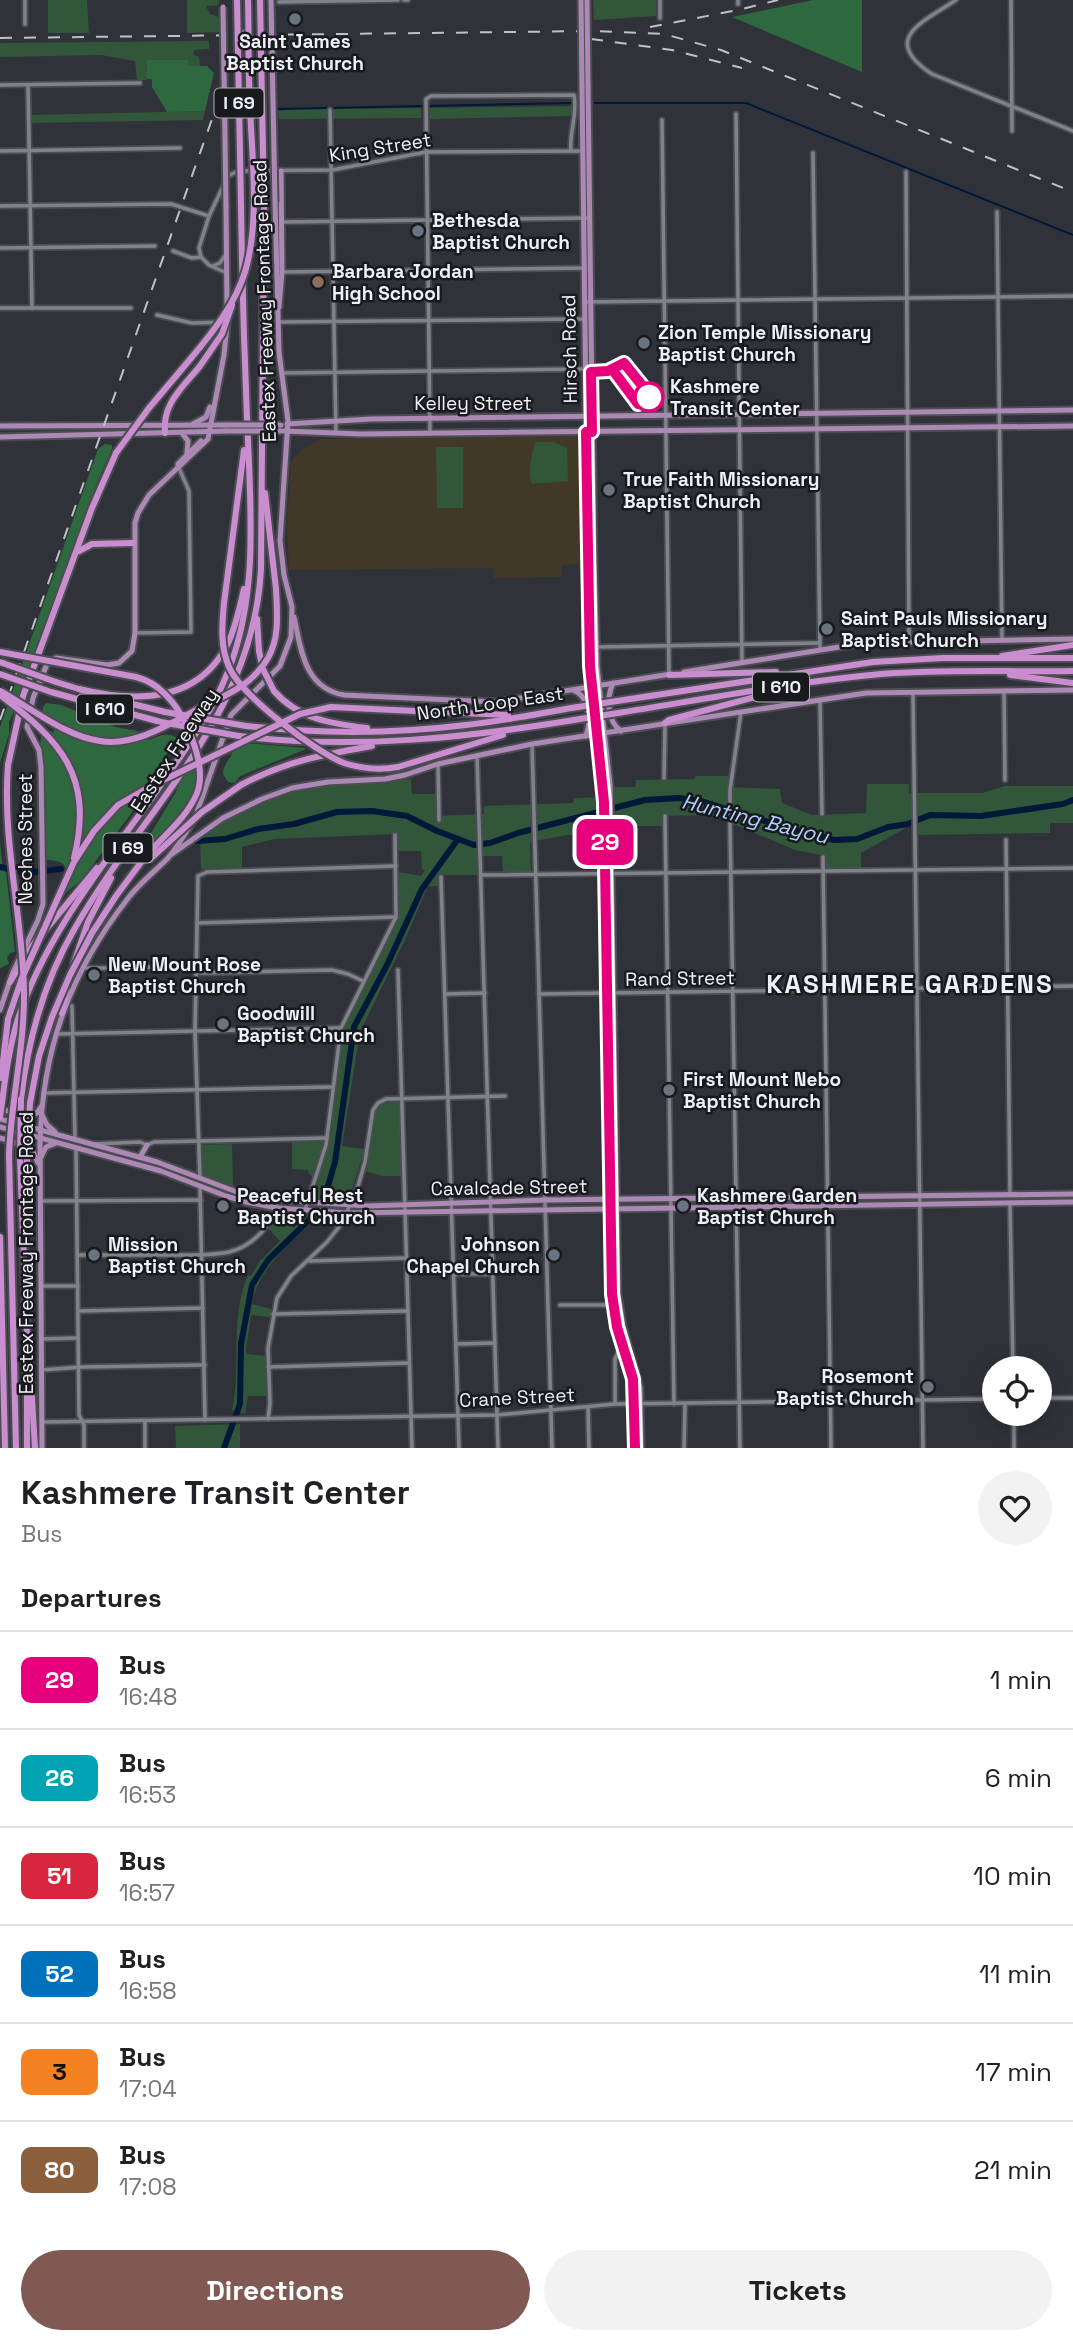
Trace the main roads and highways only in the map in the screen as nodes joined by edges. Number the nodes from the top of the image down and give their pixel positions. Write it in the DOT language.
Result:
graph roads {
  1 [pos="237,0"];
  2 [pos="248,0"];
  3 [pos="260,0"];
  4 [pos="271,0"];
  5 [pos="580,0"];
  6 [pos="587,0"];
  7 [pos="223,3"];
  8 [pos="585,86"];
  9 [pos="281,171"];
  10 [pos="586,218"];
  11 [pos="234,297"];
  12 [pos="278,314"];
  13 [pos="215,395"];
  14 [pos="1073,410"];
  15 [pos="246,414"];
  16 [pos="589,418"];
  17 [pos="192,425"];
  18 [pos="0,426"];
  19 [pos="1073,426"];
  20 [pos="210,428"];
  21 [pos="284,428"];
  22 [pos="165,429"];
  23 [pos="589,432"];
  24 [pos="182,433"];
  25 [pos="0,437"];
  26 [pos="186,456"];
  27 [pos="178,467"];
  28 [pos="261,467"];
  29 [pos="133,543"];
  30 [pos="76,555"];
  31 [pos="591,561"];
  32 [pos="249,564"];
  33 [pos="257,606"];
  34 [pos="292,607"];
  35 [pos="589,612"];
  36 [pos="1073,639"];
  37 [pos="1073,645"];
  38 [pos="596,647"];
  39 [pos="0,652"];
  40 [pos="993,658"];
  41 [pos="1073,658"];
  42 [pos="0,662"];
  43 [pos="802,671"];
  44 [pos="1073,671"];
  45 [pos="988,672"];
  46 [pos="0,674"];
  47 [pos="669,674"];
  48 [pos="808,683"];
  49 [pos="1073,683"];
  50 [pos="613,684"];
  51 [pos="599,686"];
  52 [pos="591,687"];
  53 [pos="79,689"];
  54 [pos="572,690"];
  55 [pos="1073,690"];
  56 [pos="0,693"];
  57 [pos="534,714"];
  58 [pos="665,723"];
  59 [pos="532,727"];
  60 [pos="401,731"];
  61 [pos="620,731"];
  62 [pos="605,733"];
  63 [pos="597,735"];
  64 [pos="586,736"];
  65 [pos="396,742"];
  66 [pos="607,755"];
  67 [pos="607,801"];
  68 [pos="132,841"];
  69 [pos="117,846"];
  70 [pos="147,858"];
  71 [pos="167,858"];
  72 [pos="70,870"];
  73 [pos="10,982"];
  74 [pos="0,1010"];
  75 [pos="62,1013"];
  76 [pos="2,1095"];
  77 [pos="42,1105"];
  78 [pos="0,1109"];
  79 [pos="41,1112"];
  80 [pos="0,1118"];
  81 [pos="0,1127"];
  82 [pos="40,1129"];
  83 [pos="58,1134"];
  84 [pos="0,1138"];
  85 [pos="40,1138"];
  86 [pos="57,1143"];
  87 [pos="147,1145"];
  88 [pos="140,1157"];
  89 [pos="23,1159"];
  90 [pos="39,1163"];
  91 [pos="138,1164"];
  92 [pos="237,1192"];
  93 [pos="1056,1194"];
  94 [pos="1073,1194"];
  95 [pos="964,1195"];
  96 [pos="872,1196"];
  97 [pos="780,1197"];
  98 [pos="236,1199"];
  99 [pos="612,1201"];
  100 [pos="1056,1202"];
  101 [pos="1073,1202"];
  102 [pos="964,1204"];
  103 [pos="872,1205"];
  104 [pos="781,1207"];
  105 [pos="613,1210"];
  106 [pos="0,1237"];
  107 [pos="4,1357"];
  108 [pos="27,1358"];
  109 [pos="0,1365"];
  110 [pos="637,1405"];
  111 [pos="15,1446"];
  112 [pos="5,1448"];
  113 [pos="27,1448"];
  114 [pos="36,1448"];
  115 [pos="43,1448"];
  116 [pos="635,1448"];
  117 [pos="641,1448"];
  1 -- 15 [label="highway, Eastex Freeway / I 69, bridge"];
  2 -- 11 [label="highway, bridge"];
  3 -- 28 [label="highway, Eastex Freeway / I 69, bridge"];
  4 -- 12 [label="main road, Eastex Freeway Frontage Road, bridge"];
  5 -- 8 [label="main road, Hirsch Road, bridge"];
  6 -- 8 [label="main road, Hirsch Road, bridge"];
  7 -- 13 [label="main road, Eastex Freeway Frontage Road, bridge"];
  8 -- 10 [label="main road, Hirsch Road"];
  8 -- 10 [label="main road, Hirsch Road"];
  9 -- 12 [label="main road"];
  10 -- 16 [label="main road, Hirsch Road"];
  11 -- 22 [label="highway, bridge"];
  11 -- 30 [label="highway, bridge"];
  12 -- 21 [label="main road, Eastex Freeway Frontage Road"];
  13 -- 17 [label="main road"];
  13 -- 20 [label="main road, Eastex Freeway Frontage Road"];
  14 -- 16 [label="main road, Kelley Street"];
  15 -- 32 [label="highway, Eastex Freeway / I 69"];
  15 -- 59 [label="highway, bridge"];
  16 -- 21 [label="main road, Kelley Street"];
  16 -- 23 [label="main road, Hirsch Road"];
  17 -- 20 [label="main road, Kelley Street"];
  17 -- 22 [label="main road, Kelley Street"];
  18 -- 22 [label="main road, Kelley Street"];
  19 -- 23 [label="main road, Kelley Street"];
  20 -- 21 [label="main road, Kelley Street, bridge"];
  20 -- 24 [label="main road, Kelley Street"];
  20 -- 26 [label="main road, Neches Street"];
  20 -- 27 [label="main road, Neches Street"];
  21 -- 23 [label="main road, Kelley Street"];
  21 -- 34 [label="main road, Eastex Freeway Frontage Road"];
  22 -- 24 [label="main road, Kelley Street"];
  22 -- 25 [label="main road, Kelley Street"];
  23 -- 31 [label="main road, Hirsch Road"];
  24 -- 26 [label="main road"];
  26 -- 27 [label="main road, Neches Street"];
  27 -- 29 [label="main road, Neches Street"];
  28 -- 33 [label="highway, Eastex Freeway / I 69"];
  28 -- 56 [label="highway, bridge"];
  29 -- 30 [label="highway"];
  29 -- 73 [label="main road, Neches Street"];
  30 -- 111 [label="highway, bridge"];
  31 -- 35 [label="main road, Hirsch Road"];
  31 -- 38 [label="main road, Hirsch Road"];
  32 -- 53 [label="highway"];
  32 -- 69 [label="highway, Eastex Freeway / I 69"];
  33 -- 60 [label="highway, bridge"];
  33 -- 68 [label="highway, Eastex Freeway / I 69"];
  34 -- 54 [label="main road"];
  34 -- 71 [label="main road, Eastex Freeway Frontage Road"];
  35 -- 38 [label="main road"];
  35 -- 52 [label="main road, Hirsch Road"];
  36 -- 47 [label="main road"];
  37 -- 40 [label="highway"];
  38 -- 51 [label="main road, Hirsch Road"];
  39 -- 70 [label="highway, bridge"];
  40 -- 41 [label="highway, North Loop East / I 610"];
  40 -- 43 [label="highway, North Loop East / I 610"];
  42 -- 53 [label="highway, North Loop East / I 610, bridge"];
  43 -- 47 [label="highway"];
  43 -- 57 [label="highway, North Loop East / I 610, bridge"];
  44 -- 45 [label="highway, North Loop East / I 610"];
  45 -- 48 [label="highway, North Loop East / I 610"];
  45 -- 49 [label="highway"];
  46 -- 65 [label="highway, North Loop East / I 610, bridge"];
  47 -- 50 [label="main road"];
  48 -- 58 [label="highway"];
  48 -- 59 [label="highway, North Loop East / I 610, bridge"];
  50 -- 51 [label="main road"];
  50 -- 61 [label="main road"];
  51 -- 52 [label="main road"];
  51 -- 62 [label="main road, Hirsch Road"];
  52 -- 54 [label="main road"];
  52 -- 63 [label="main road, Hirsch Road"];
  53 -- 60 [label="highway, North Loop East / I 610, bridge"];
  54 -- 64 [label="main road"];
  55 -- 58 [label="main road"];
  56 -- 72 [label="highway, bridge"];
  57 -- 60 [label="highway, North Loop East / I 610"];
  57 -- 72 [label="highway, bridge"];
  58 -- 61 [label="main road"];
  59 -- 65 [label="highway, North Loop East / I 610"];
  61 -- 62 [label="main road"];
  61 -- 66 [label="main road"];
  62 -- 63 [label="main road"];
  62 -- 66 [label="main road, Hirsch Road"];
  63 -- 64 [label="main road"];
  63 -- 67 [label="main road, Hirsch Road"];
  64 -- 71 [label="main road"];
  65 -- 70 [label="highway, bridge"];
  66 -- 67 [label="main road, Hirsch Road"];
  67 -- 99 [label="main road, Hirsch Road"];
  68 -- 75 [label="highway"];
  68 -- 89 [label="highway, Eastex Freeway / I 69, bridge"];
  69 -- 73 [label="highway"];
  69 -- 76 [label="highway, Eastex Freeway / I 69"];
  70 -- 89 [label="highway, bridge"];
  71 -- 75 [label="main road, Eastex Freeway Frontage Road"];
  72 -- 76 [label="highway, bridge"];
  73 -- 74 [label="main road"];
  75 -- 77 [label="main road, Eastex Freeway Frontage Road"];
  76 -- 78 [label="highway, bridge"];
  76 -- 80 [label="highway, Eastex Freeway / I 69, bridge"];
  77 -- 78 [label="main road"];
  77 -- 79 [label="main road, Eastex Freeway Frontage Road"];
  79 -- 82 [label="main road, Eastex Freeway Frontage Road"];
  79 -- 83 [label="main road"];
  80 -- 82 [label="main road, Cavalcade Street"];
  81 -- 85 [label="main road, Cavalcade Street"];
  82 -- 83 [label="main road, Cavalcade Street"];
  82 -- 85 [label="main road, Eastex Freeway Frontage Road"];
  83 -- 88 [label="main road, Cavalcade Street"];
  84 -- 90 [label="main road"];
  85 -- 86 [label="main road, Cavalcade Street"];
  85 -- 90 [label="main road, Eastex Freeway Frontage Road"];
  86 -- 90 [label="main road"];
  86 -- 91 [label="main road, Cavalcade Street"];
  87 -- 88 [label="main road"];
  88 -- 91 [label="main road"];
  88 -- 92 [label="main road, Cavalcade Street"];
  89 -- 108 [label="highway, Eastex Freeway / I 69"];
  90 -- 115 [label="main road, Eastex Freeway Frontage Road"];
  91 -- 98 [label="main road, Cavalcade Street"];
  92 -- 98 [label="main road"];
  92 -- 99 [label="main road, Cavalcade Street"];
  93 -- 94 [label="main road, Cavalcade Street"];
  93 -- 95 [label="main road, Cavalcade Street"];
  93 -- 100 [label="main road"];
  95 -- 96 [label="main road, Cavalcade Street"];
  95 -- 102 [label="main road"];
  96 -- 97 [label="main road, Cavalcade Street"];
  96 -- 103 [label="main road"];
  97 -- 99 [label="main road, Cavalcade Street"];
  97 -- 104 [label="main road"];
  98 -- 105 [label="main road, Cavalcade Street"];
  99 -- 105 [label="main road, Hirsch Road"];
  100 -- 101 [label="main road, Cavalcade Street"];
  100 -- 102 [label="main road, Cavalcade Street"];
  102 -- 103 [label="main road, Cavalcade Street"];
  103 -- 104 [label="main road, Cavalcade Street"];
  104 -- 105 [label="main road, Cavalcade Street"];
  105 -- 110 [label="main road, Hirsch Road"];
  106 -- 107 [label="highway"];
  107 -- 109 [label="highway"];
  107 -- 112 [label="highway"];
  108 -- 113 [label="highway, Eastex Freeway / I 69"];
  108 -- 114 [label="highway"];
  110 -- 116 [label="main road"];
  110 -- 117 [label="main road"];
}
